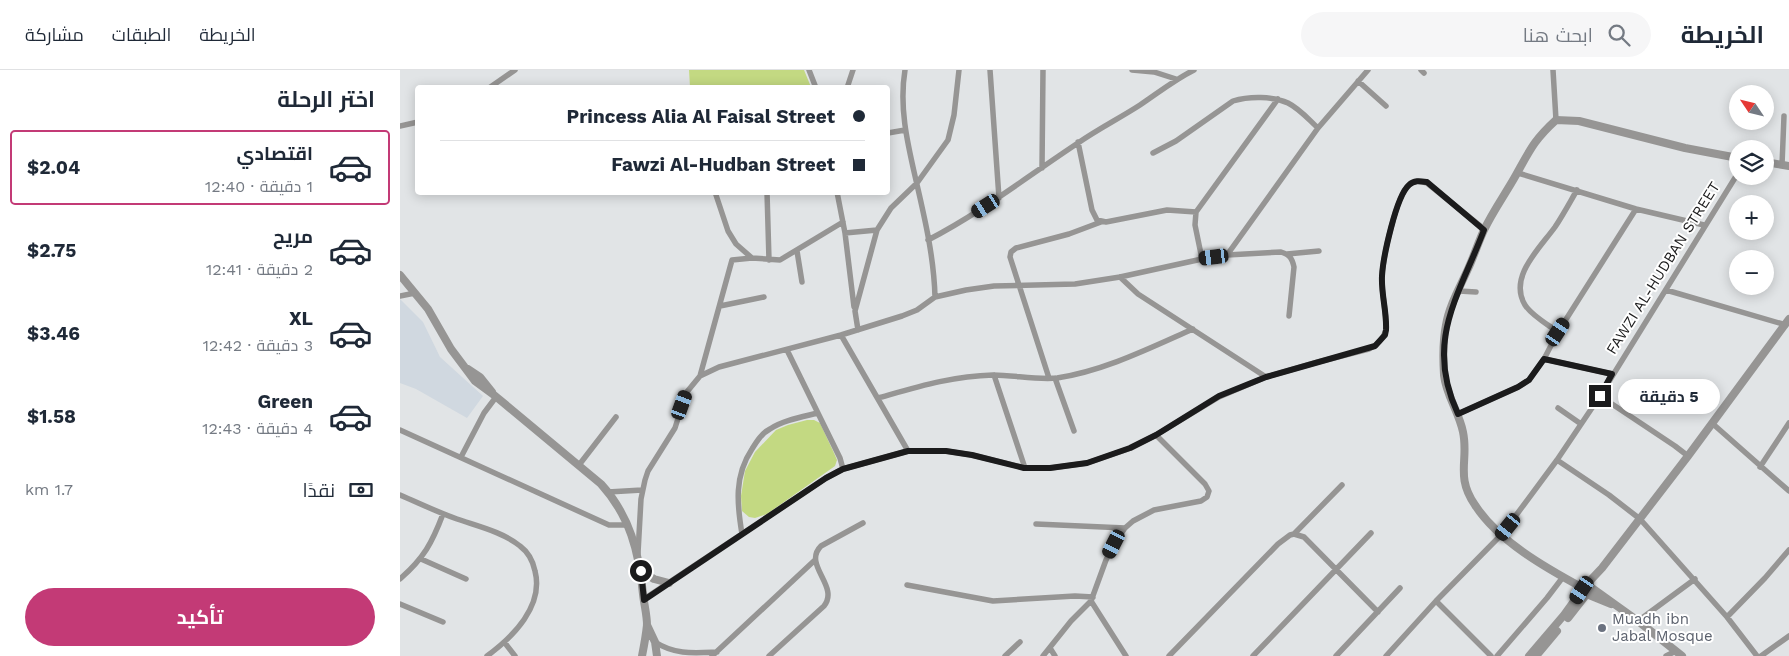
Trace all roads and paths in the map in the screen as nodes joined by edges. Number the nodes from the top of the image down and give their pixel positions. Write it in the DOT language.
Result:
graph roads {
  1 [pos="515,70"];
  2 [pos="809,70"];
  3 [pos="853,70"];
  4 [pos="905,70"];
  5 [pos="959,70"];
  6 [pos="990,70"];
  7 [pos="1043,70"];
  8 [pos="1132,70"];
  9 [pos="1194,70"];
  10 [pos="1368,70"];
  11 [pos="1553,70"];
  12 [pos="1176,79"];
  13 [pos="1358,81"];
  14 [pos="493,85"];
  15 [pos="815,85"];
  16 [pos="849,85"];
  17 [pos="1278,99"];
  18 [pos="1386,106"];
  19 [pos="1784,116"];
  20 [pos="1556,120"];
  21 [pos="415,123"];
  22 [pos="400,126"];
  23 [pos="1318,128"];
  24 [pos="906,130"];
  25 [pos="890,133"];
  26 [pos="1078,142"];
  27 [pos="1153,153"];
  28 [pos="1729,156"];
  29 [pos="1786,165"];
  30 [pos="1042,168"];
  31 [pos="1518,173"];
  32 [pos="917,183"];
  33 [pos="1730,185"];
  34 [pos="1577,190"];
  35 [pos="716,195"];
  36 [pos="767,195"];
  37 [pos="838,195"];
  38 [pos="999,198"];
  39 [pos="1636,209"];
  40 [pos="1196,212"];
  41 [pos="843,222"];
  42 [pos="1101,222"];
  43 [pos="1704,226"];
  44 [pos="877,230"];
  45 [pos="1484,230"];
  46 [pos="845,233"];
  47 [pos="928,240"];
  48 [pos="797,251"];
  49 [pos="1319,251"];
  50 [pos="1287,254"];
  51 [pos="1227,255"];
  52 [pos="752,258"];
  53 [pos="1202,258"];
  54 [pos="769,260"];
  55 [pos="400,275"];
  56 [pos="1120,277"];
  57 [pos="802,282"];
  58 [pos="1018,287"];
  59 [pos="1666,290"];
  60 [pos="1458,291"];
  61 [pos="1476,292"];
  62 [pos="415,293"];
  63 [pos="400,296"];
  64 [pos="764,297"];
  65 [pos="936,297"];
  66 [pos="720,306"];
  67 [pos="855,311"];
  68 [pos="1289,316"];
  69 [pos="1786,327"];
  70 [pos="1193,329"];
  71 [pos="858,330"];
  72 [pos="1558,332"];
  73 [pos="841,335"];
  74 [pos="786,350"];
  75 [pos="1544,359"];
  76 [pos="1612,374"];
  77 [pos="994,375"];
  78 [pos="700,376"];
  79 [pos="1266,377"];
  80 [pos="1052,378"];
  81 [pos="495,396"];
  82 [pos="1600,396"];
  83 [pos="878,398"];
  84 [pos="1558,408"];
  85 [pos="818,413"];
  86 [pos="1458,414"];
  87 [pos="616,417"];
  88 [pos="1789,422"];
  89 [pos="1581,424"];
  90 [pos="1713,424"];
  91 [pos="400,430"];
  92 [pos="1074,431"];
  93 [pos="1156,435"];
  94 [pos="908,451"];
  95 [pos="1688,456"];
  96 [pos="461,457"];
  97 [pos="1556,460"];
  98 [pos="579,466"];
  99 [pos="1760,466"];
  100 [pos="1024,468"];
  101 [pos="843,469"];
  102 [pos="1342,485"];
  103 [pos="642,490"];
  104 [pos="1789,491"];
  105 [pos="608,492"];
  106 [pos="400,495"];
  107 [pos="443,514"];
  108 [pos="1640,519"];
  109 [pos="863,523"];
  110 [pos="1036,524"];
  111 [pos="628,525"];
  112 [pos="1125,528"];
  113 [pos="1371,533"];
  114 [pos="742,534"];
  115 [pos="1294,534"];
  116 [pos="1501,535"];
  117 [pos="1788,553"];
  118 [pos="638,554"];
  119 [pos="421,559"];
  120 [pos="815,560"];
  121 [pos="641,571"];
  122 [pos="1335,571"];
  123 [pos="1563,577"];
  124 [pos="400,579"];
  125 [pos="466,579"];
  126 [pos="1695,579"];
  127 [pos="669,583"];
  128 [pos="907,585"];
  129 [pos="1400,588"];
  130 [pos="1587,590"];
  131 [pos="1092,599"];
  132 [pos="644,600"];
  133 [pos="1436,601"];
  134 [pos="400,604"];
  135 [pos="1378,612"];
  136 [pos="1727,617"];
  137 [pos="1638,621"];
  138 [pos="444,622"];
  139 [pos="647,625"];
  140 [pos="1789,636"];
  141 [pos="655,642"];
  142 [pos="1020,642"];
  143 [pos="505,643"];
  144 [pos="1050,648"];
  145 [pos="715,654"];
  146 [pos="1679,654"];
  147 [pos="1764,655"];
  148 [pos="487,656"];
  149 [pos="515,656"];
  150 [pos="642,656"];
  151 [pos="657,656"];
  152 [pos="769,656"];
  153 [pos="1005,656"];
  154 [pos="1043,656"];
  155 [pos="1055,656"];
  156 [pos="1126,656"];
  157 [pos="1169,656"];
  158 [pos="1253,656"];
  159 [pos="1336,656"];
  160 [pos="1386,656"];
  161 [pos="1490,656"];
  162 [pos="1496,656"];
  163 [pos="1529,656"];
  164 [pos="1536,656"];
  165 [pos="1666,656"];
  166 [pos="1757,656"];
  1 -- 14 [label="street"];
  2 -- 15 [label="street"];
  3 -- 16 [label="street"];
  4 -- 24 [label="street"];
  5 -- 32 [label="street"];
  6 -- 38 [label="street"];
  7 -- 30 [label="street"];
  8 -- 12 [label="street"];
  9 -- 12 [label="street"];
  10 -- 13 [label="street"];
  11 -- 20 [label="street"];
  12 -- 26 [label="street"];
  13 -- 18 [label="street"];
  13 -- 23 [label="street"];
  17 -- 23 [label="street"];
  17 -- 27 [label="street"];
  17 -- 40 [label="street"];
  19 -- 29 [label="street"];
  20 -- 28 [label="street"];
  20 -- 31 [label="street"];
  21 -- 22 [label="street"];
  23 -- 51 [label="street"];
  24 -- 25 [label="street"];
  24 -- 32 [label="street"];
  26 -- 30 [label="street"];
  26 -- 42 [label="street"];
  30 -- 38 [label="street"];
  31 -- 34 [label="street"];
  31 -- 45 [label="street"];
  32 -- 44 [label="street"];
  32 -- 47 [label="street"];
  33 -- 43 [label="street, FAWZI AL-HUDBAN STREET"];
  34 -- 39 [label="street"];
  34 -- 72 [label="street"];
  35 -- 52 [label="street"];
  36 -- 54 [label="street"];
  37 -- 41 [label="street"];
  38 -- 47 [label="street"];
  39 -- 43 [label="street"];
  39 -- 72 [label="street"];
  40 -- 42 [label="street"];
  40 -- 53 [label="street"];
  41 -- 46 [label="street"];
  41 -- 48 [label="street"];
  42 -- 58 [label="street"];
  43 -- 59 [label="street, FAWZI AL-HUDBAN STREET"];
  44 -- 46 [label="street"];
  44 -- 67 [label="street"];
  45 -- 60 [label="street"];
  45 -- 79 [label="street"];
  46 -- 67 [label="street"];
  47 -- 65 [label="street"];
  48 -- 54 [label="street"];
  48 -- 57 [label="street"];
  49 -- 50 [label="street"];
  50 -- 51 [label="street"];
  50 -- 68 [label="street"];
  51 -- 53 [label="street"];
  52 -- 54 [label="street"];
  52 -- 66 [label="street"];
  53 -- 56 [label="street"];
  55 -- 62 [label="street"];
  56 -- 58 [label="street"];
  56 -- 70 [label="street"];
  58 -- 65 [label="street"];
  58 -- 80 [label="street"];
  59 -- 69 [label="street"];
  59 -- 76 [label="street, FAWZI AL-HUDBAN STREET"];
  60 -- 61 [label="street"];
  60 -- 86 [label="street"];
  62 -- 63 [label="street"];
  62 -- 81 [label="street"];
  64 -- 66 [label="street"];
  65 -- 71 [label="street"];
  66 -- 78 [label="street"];
  67 -- 71 [label="street"];
  69 -- 90 [label="street"];
  70 -- 79 [label="street"];
  70 -- 80 [label="street"];
  71 -- 73 [label="street"];
  72 -- 75 [label="street"];
  73 -- 74 [label="street"];
  73 -- 83 [label="street"];
  74 -- 78 [label="street"];
  74 -- 85 [label="street"];
  75 -- 76 [label="street"];
  75 -- 86 [label="street"];
  76 -- 82 [label="street, FAWZI AL-HUDBAN STREET"];
  77 -- 80 [label="street"];
  77 -- 83 [label="street"];
  77 -- 100 [label="street"];
  78 -- 103 [label="street"];
  79 -- 93 [label="street"];
  80 -- 92 [label="street"];
  81 -- 96 [label="street"];
  81 -- 98 [label="street"];
  82 -- 89 [label="street, FAWZI AL-HUDBAN STREET"];
  82 -- 95 [label="street"];
  83 -- 94 [label="street"];
  84 -- 89 [label="street"];
  85 -- 101 [label="street"];
  85 -- 114 [label="street"];
  86 -- 116 [label="street"];
  87 -- 98 [label="street"];
  88 -- 99 [label="street"];
  89 -- 97 [label="street, FAWZI AL-HUDBAN STREET"];
  90 -- 95 [label="street"];
  90 -- 99 [label="street"];
  91 -- 96 [label="street"];
  93 -- 100 [label="street"];
  93 -- 112 [label="street"];
  94 -- 100 [label="street"];
  94 -- 101 [label="street"];
  95 -- 108 [label="street"];
  96 -- 111 [label="street"];
  97 -- 108 [label="street"];
  97 -- 116 [label="street, FAWZI AL-HUDBAN STREET"];
  98 -- 105 [label="street"];
  99 -- 104 [label="street"];
  101 -- 114 [label="street"];
  102 -- 115 [label="street"];
  103 -- 105 [label="street"];
  103 -- 118 [label="street"];
  105 -- 111 [label="street"];
  106 -- 107 [label="street"];
  107 -- 119 [label="street"];
  107 -- 143 [label="street"];
  108 -- 126 [label="street"];
  108 -- 130 [label="street"];
  109 -- 120 [label="street"];
  110 -- 112 [label="street"];
  111 -- 118 [label="street"];
  112 -- 131 [label="street"];
  113 -- 122 [label="street"];
  114 -- 127 [label="street"];
  115 -- 122 [label="street"];
  115 -- 157 [label="street"];
  116 -- 123 [label="street"];
  116 -- 133 [label="street, FAWZI AL-HUDBAN STREET"];
  117 -- 136 [label="street"];
  118 -- 121 [label="street"];
  119 -- 124 [label="street"];
  119 -- 125 [label="street"];
  120 -- 145 [label="street"];
  120 -- 152 [label="street"];
  121 -- 127 [label="street"];
  121 -- 132 [label="street"];
  122 -- 135 [label="street"];
  122 -- 158 [label="street"];
  123 -- 130 [label="street"];
  123 -- 162 [label="street"];
  126 -- 136 [label="street"];
  126 -- 137 [label="street"];
  127 -- 132 [label="street"];
  128 -- 131 [label="street"];
  129 -- 135 [label="street"];
  130 -- 137 [label="street"];
  130 -- 163 [label="street"];
  130 -- 164 [label="street"];
  131 -- 144 [label="street"];
  131 -- 156 [label="street"];
  132 -- 139 [label="street"];
  133 -- 160 [label="street, FAWZI AL-HUDBAN STREET"];
  133 -- 161 [label="street"];
  134 -- 138 [label="street"];
  135 -- 159 [label="street"];
  136 -- 166 [label="street"];
  137 -- 146 [label="street"];
  139 -- 141 [label="street"];
  139 -- 150 [label="street"];
  140 -- 147 [label="street"];
  141 -- 145 [label="street"];
  141 -- 151 [label="street"];
  142 -- 153 [label="street"];
  143 -- 148 [label="street"];
  143 -- 149 [label="street"];
  144 -- 154 [label="street"];
  144 -- 155 [label="street"];
  146 -- 165 [label="street"];
}
